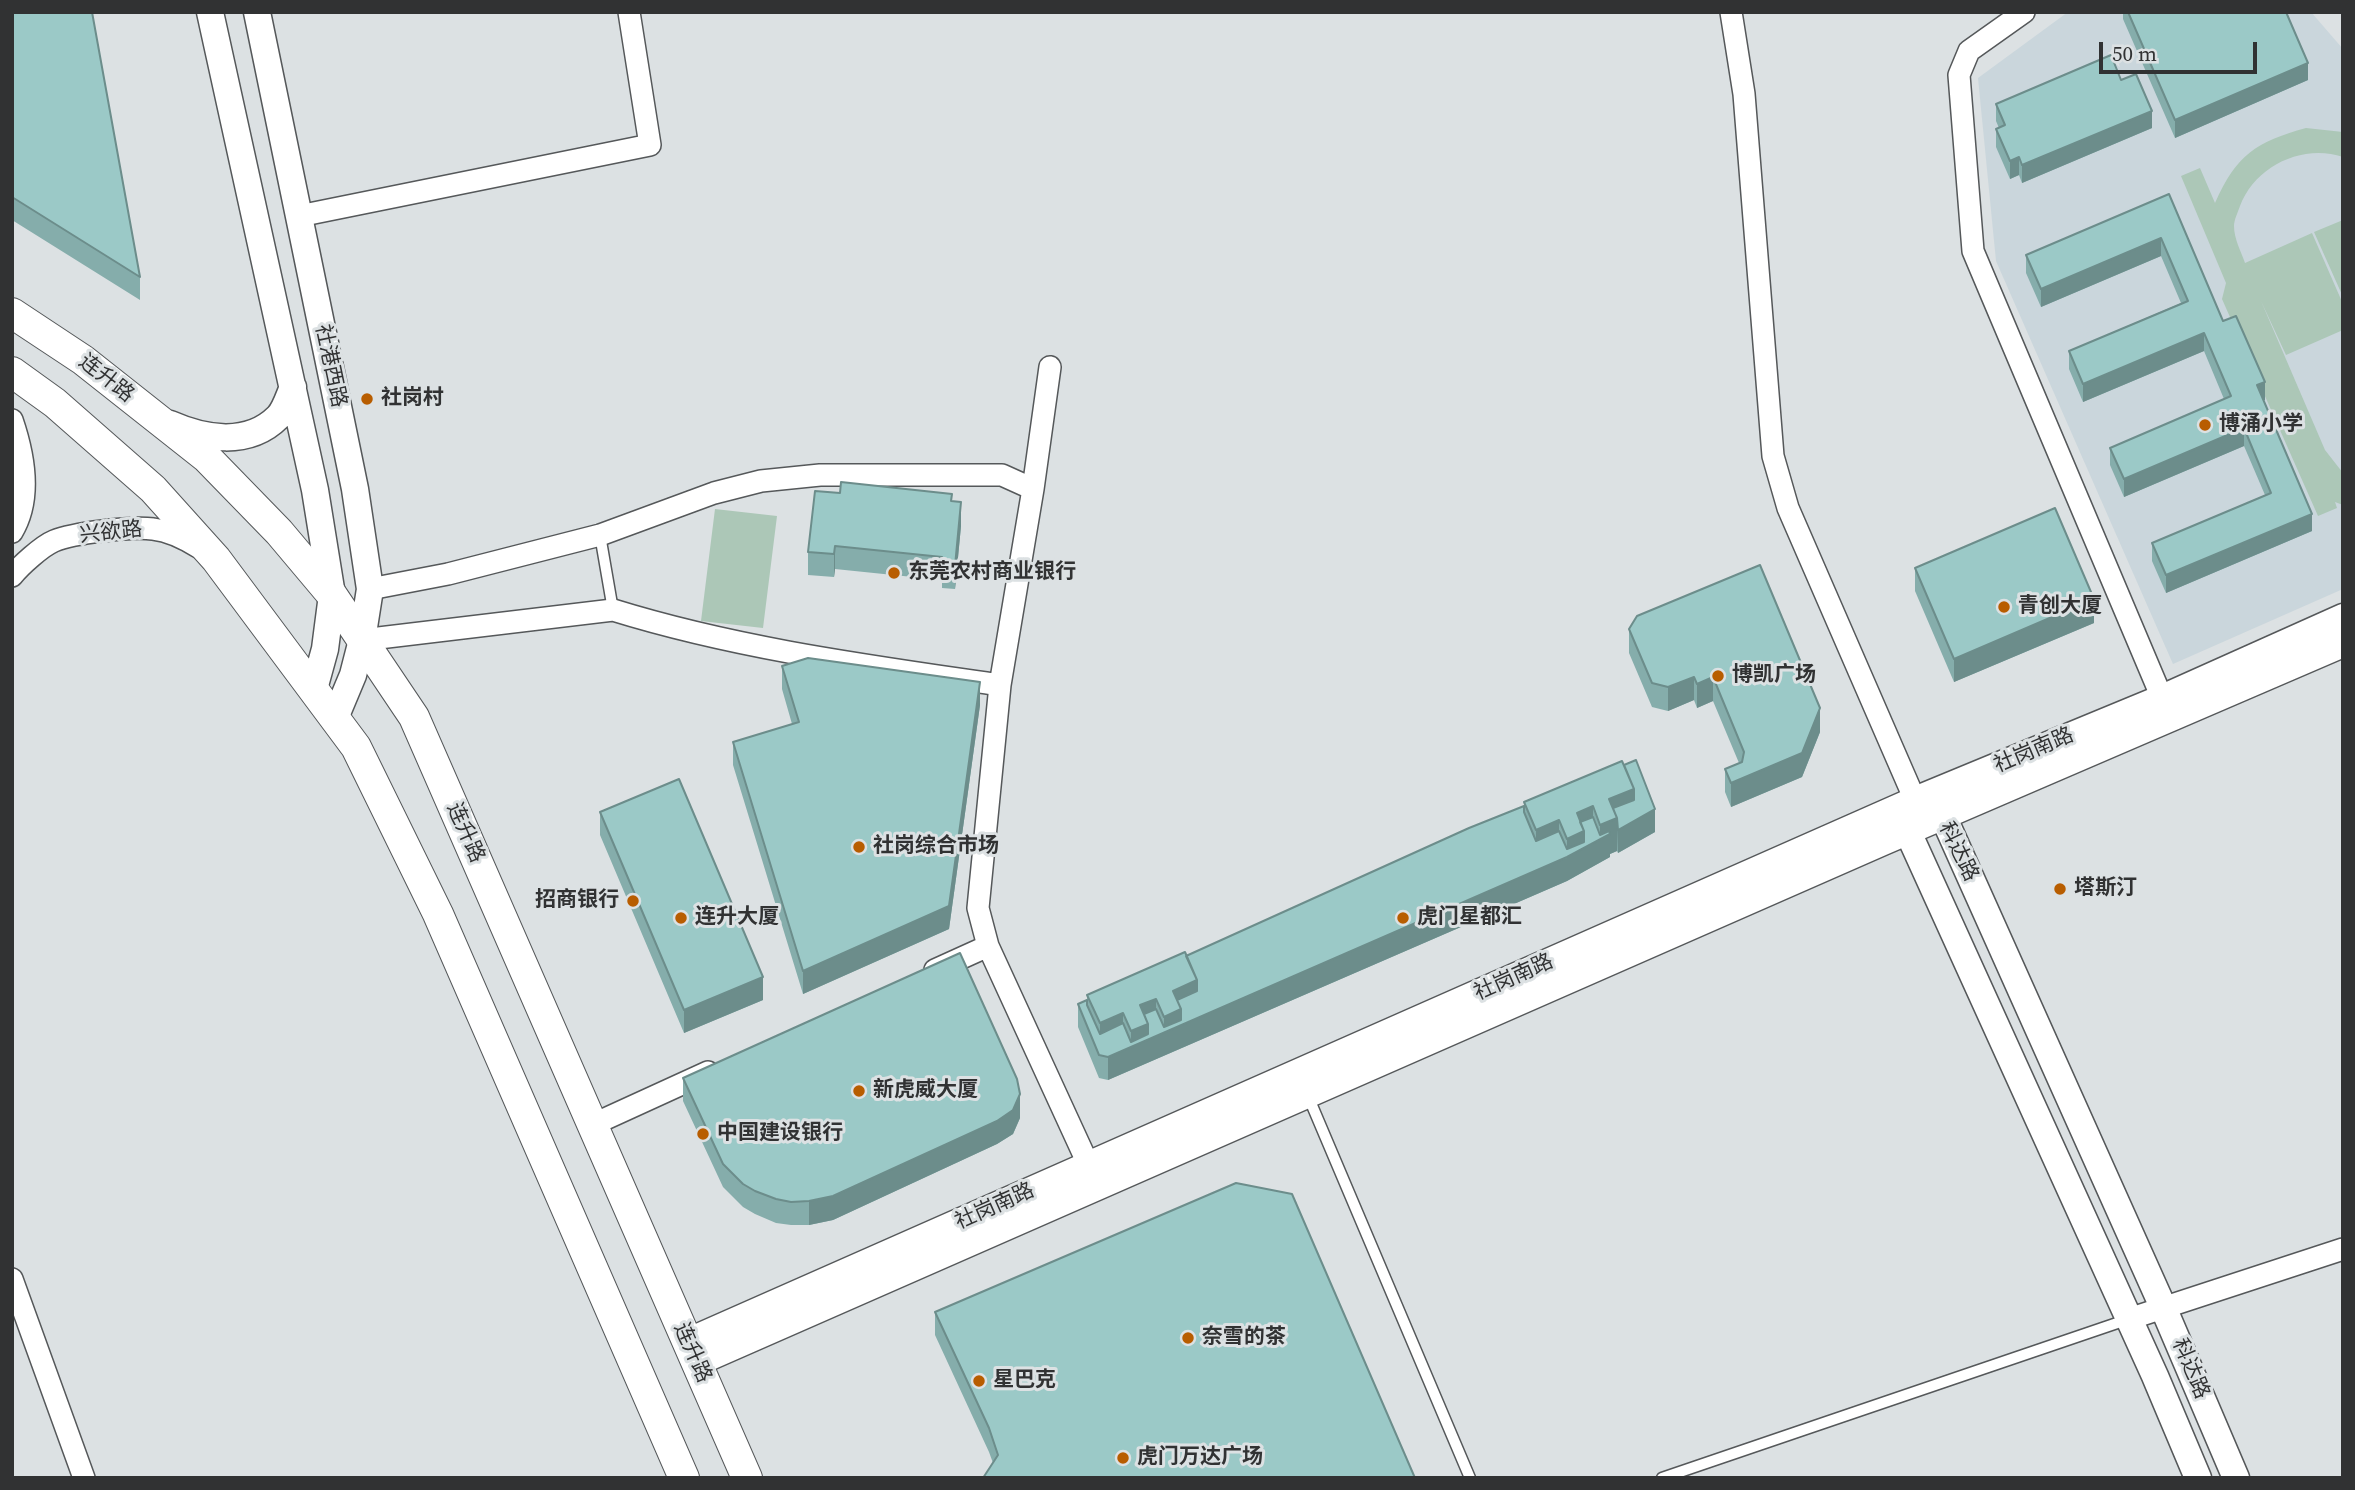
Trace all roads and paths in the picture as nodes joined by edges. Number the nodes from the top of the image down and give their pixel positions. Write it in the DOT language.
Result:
graph roads {
  1 [pos="210,12"];
  2 [pos="257,12"];
  3 [pos="629,12"];
  4 [pos="1731,12"];
  5 [pos="2024,12"];
  6 [pos="299,216"];
  7 [pos="12,313"];
  8 [pos="1050,367"];
  9 [pos="12,372"];
  10 [pos="293,387"];
  11 [pos="155,417"];
  12 [pos="12,420"];
  13 [pos="1033,489"];
  14 [pos="12,532"];
  15 [pos="600,535"];
  16 [pos="216,559"];
  17 [pos="12,576"];
  18 [pos="370,589"];
  19 [pos="332,595"];
  20 [pos="613,610"];
  21 [pos="2343,617"];
  22 [pos="362,640"];
  23 [pos="2343,644"];
  24 [pos="1000,685"];
  25 [pos="313,689"];
  26 [pos="2162,698"];
  27 [pos="335,718"];
  28 [pos="1915,800"];
  29 [pos="1943,817"];
  30 [pos="1908,832"];
  31 [pos="988,946"];
  32 [pos="913,979"];
  33 [pos="728,1063"];
  34 [pos="1303,1084"];
  35 [pos="592,1125"];
  36 [pos="1089,1166"];
  37 [pos="2343,1249"];
  38 [pos="12,1279"];
  39 [pos="2163,1307"];
  40 [pos="2129,1319"];
  41 [pos="692,1353"];
  42 [pos="84,1478"];
  43 [pos="684,1478"];
  44 [pos="747,1478"];
  45 [pos="1470,1478"];
  46 [pos="1662,1478"];
  47 [pos="2198,1478"];
  48 [pos="2236,1478"];
  1 -- 10 [label="street, 社港西路"];
  2 -- 6 [label="street, 社港西路"];
  3 -- 6 [label="street"];
  4 -- 28 [label="street"];
  5 -- 26 [label="street"];
  6 -- 18 [label="street, 社港西路"];
  7 -- 11 [label="main road, 连升路"];
  8 -- 13 [label="street"];
  9 -- 16 [label="main road"];
  10 -- 11 [label="street"];
  10 -- 19 [label="street, 社港西路"];
  11 -- 19 [label="main road, 连升路"];
  12 -- 14 [label="street"];
  13 -- 15 [label="street"];
  13 -- 24 [label="street"];
  15 -- 18 [label="street"];
  15 -- 20 [label="lane"];
  16 -- 17 [label="street, 兴欲路"];
  16 -- 25 [label="main road"];
  18 -- 22 [label="street, 社港西路"];
  19 -- 22 [label="main road, 连升路"];
  19 -- 25 [label="street, 社港西路"];
  20 -- 22 [label="street"];
  20 -- 24 [label="street"];
  21 -- 26 [label="street, 社岗南路"];
  22 -- 27 [label="street, 社港西路"];
  22 -- 35 [label="main road, 连升路"];
  23 -- 29 [label="street, 社岗南路"];
  24 -- 31 [label="street"];
  25 -- 27 [label="main road"];
  26 -- 28 [label="street, 社岗南路"];
  27 -- 43 [label="main road"];
  28 -- 29 [label="street, 科达路"];
  28 -- 30 [label="street, 科达路"];
  28 -- 34 [label="street, 社岗南路"];
  29 -- 30 [label="street, 社岗南路"];
  29 -- 39 [label="street, 科达路"];
  30 -- 34 [label="street, 社岗南路"];
  30 -- 40 [label="street, 科达路"];
  31 -- 32 [label="street"];
  31 -- 36 [label="street"];
  33 -- 35 [label="street"];
  34 -- 36 [label="street, 社岗南路"];
  34 -- 41 [label="street, 社岗南路"];
  34 -- 45 [label="lane"];
  35 -- 41 [label="main road, 连升路"];
  36 -- 41 [label="street, 社岗南路"];
  37 -- 39 [label="street"];
  38 -- 42 [label="street"];
  39 -- 40 [label="street"];
  39 -- 48 [label="street, 科达路"];
  40 -- 46 [label="lane"];
  40 -- 47 [label="street, 科达路"];
  41 -- 44 [label="main road, 连升路"];
}
